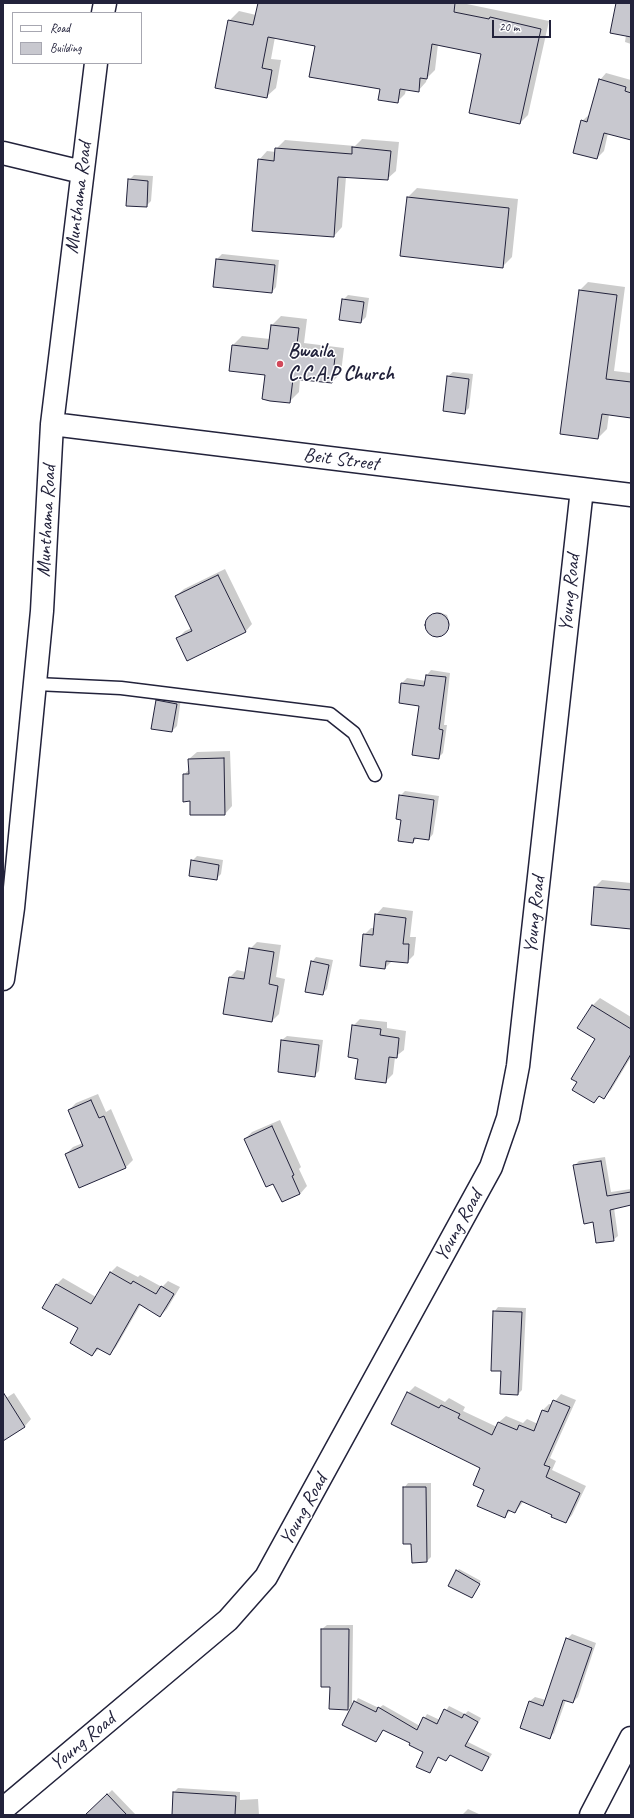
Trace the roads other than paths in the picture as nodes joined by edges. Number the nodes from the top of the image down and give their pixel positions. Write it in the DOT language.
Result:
graph roads {
  1 [pos="96,64"];
  2 [pos="3,153"];
  3 [pos="82,172"];
  4 [pos="52,424"];
  5 [pos="582,489"];
  6 [pos="631,495"];
  7 [pos="36,684"];
  8 [pos="374,775"];
  9 [pos="8,907"];
  10 [pos="3,979"];
  11 [pos="631,1738"];
  12 [pos="3,1809"];
  13 [pos="591,1815"];
  1 -- 3 [label="street, Munthama Road"];
  2 -- 3 [label="street"];
  3 -- 4 [label="street, Munthama Road"];
  4 -- 5 [label="street, Beit Street"];
  4 -- 7 [label="street, Munthama Road"];
  5 -- 6 [label="street, Beit Street"];
  5 -- 12 [label="street, Young Road"];
  7 -- 8 [label="lane"];
  7 -- 9 [label="street, Munthama Road"];
  9 -- 10 [label="street, Munthama Road"];
  11 -- 13 [label="street"];
}
